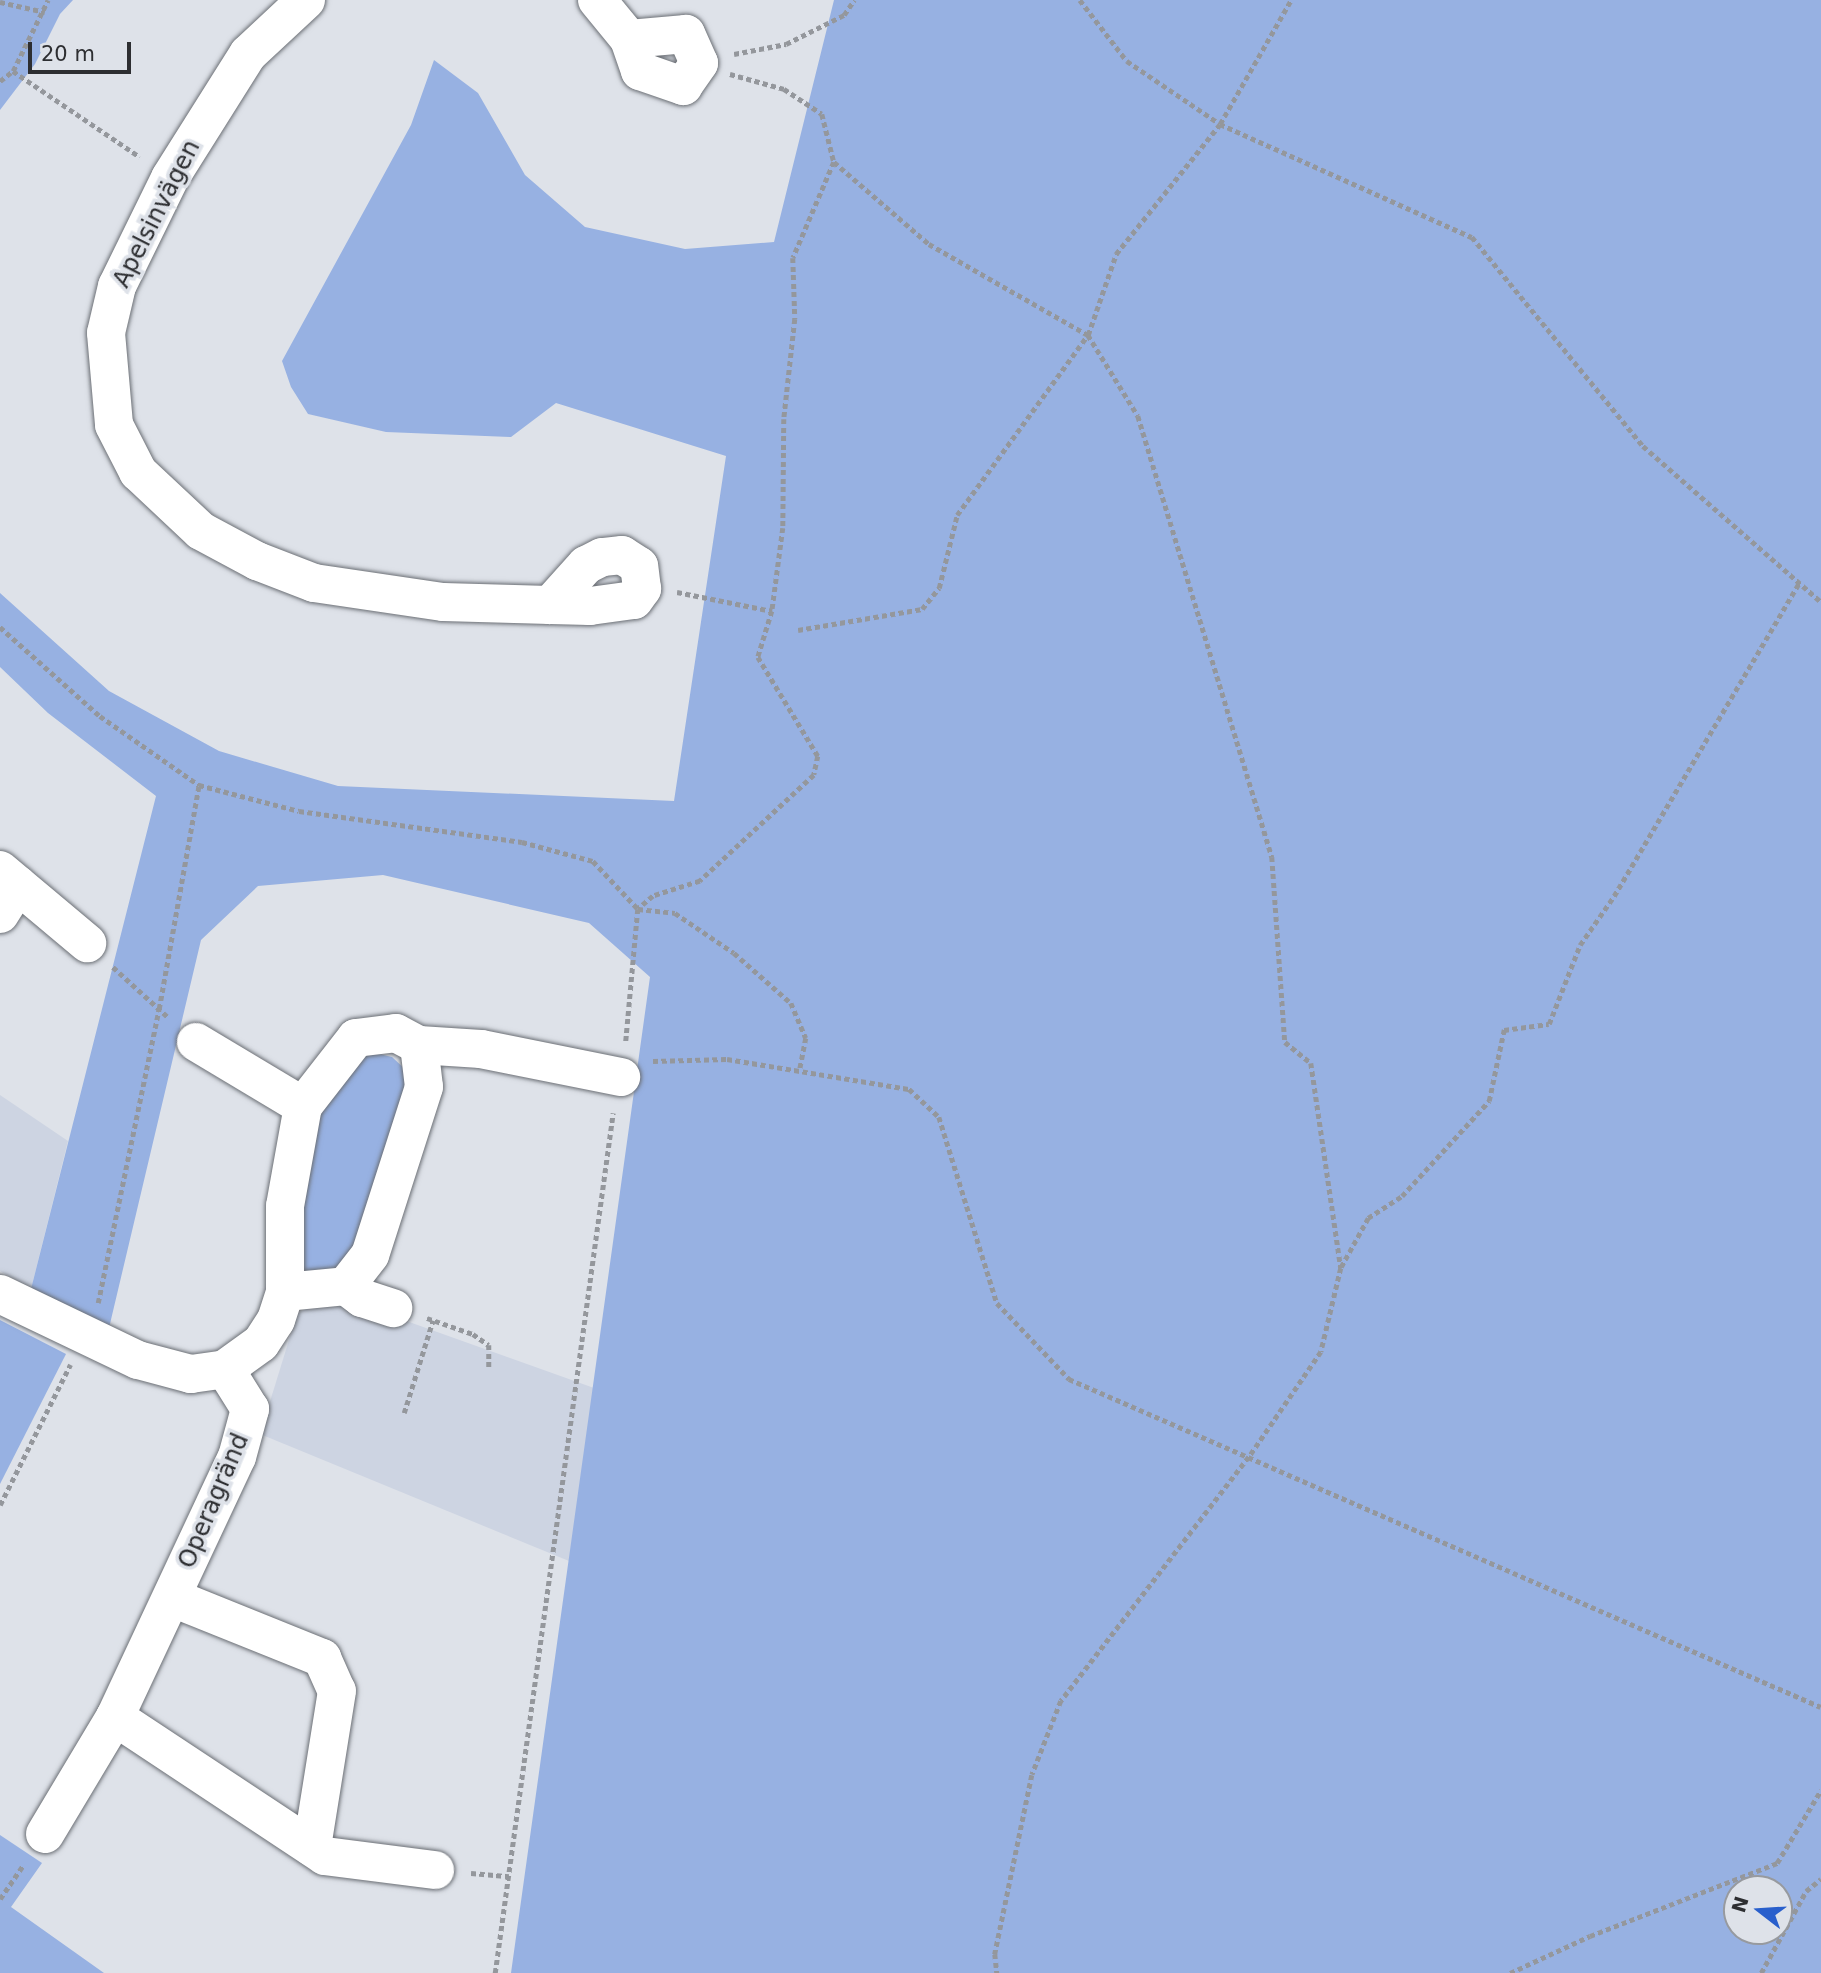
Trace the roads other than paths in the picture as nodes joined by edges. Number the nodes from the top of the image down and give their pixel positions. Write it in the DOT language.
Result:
graph roads {
  1 [pos="306,0"];
  2 [pos="597,0"];
  3 [pos="703,64"];
  4 [pos="634,600"];
  5 [pos="6,890"];
  6 [pos="87,943"];
  7 [pos="195,1042"];
  8 [pos="419,1045"];
  9 [pos="622,1069"];
  10 [pos="303,1106"];
  11 [pos="346,1286"];
  12 [pos="285,1292"];
  13 [pos="0,1294"];
  14 [pos="393,1308"];
  15 [pos="225,1369"];
  16 [pos="173,1598"];
  17 [pos="115,1717"];
  18 [pos="44,1834"];
  19 [pos="312,1847"];
  20 [pos="435,1870"];
  1 -- 4 [label="street, Apelsinvägen"];
  2 -- 3 [label="street"];
  5 -- 6 [label="street"];
  7 -- 10 [label="street"];
  8 -- 9 [label="street"];
  8 -- 10 [label="street"];
  8 -- 11 [label="street"];
  10 -- 12 [label="street"];
  11 -- 12 [label="street"];
  11 -- 14 [label="street"];
  12 -- 15 [label="street"];
  13 -- 15 [label="street"];
  15 -- 16 [label="street, Operagränd"];
  16 -- 17 [label="street, Operagränd"];
  16 -- 19 [label="street, Operagränd"];
  17 -- 18 [label="street, Operagränd"];
  17 -- 19 [label="street"];
  19 -- 20 [label="street"];
}
